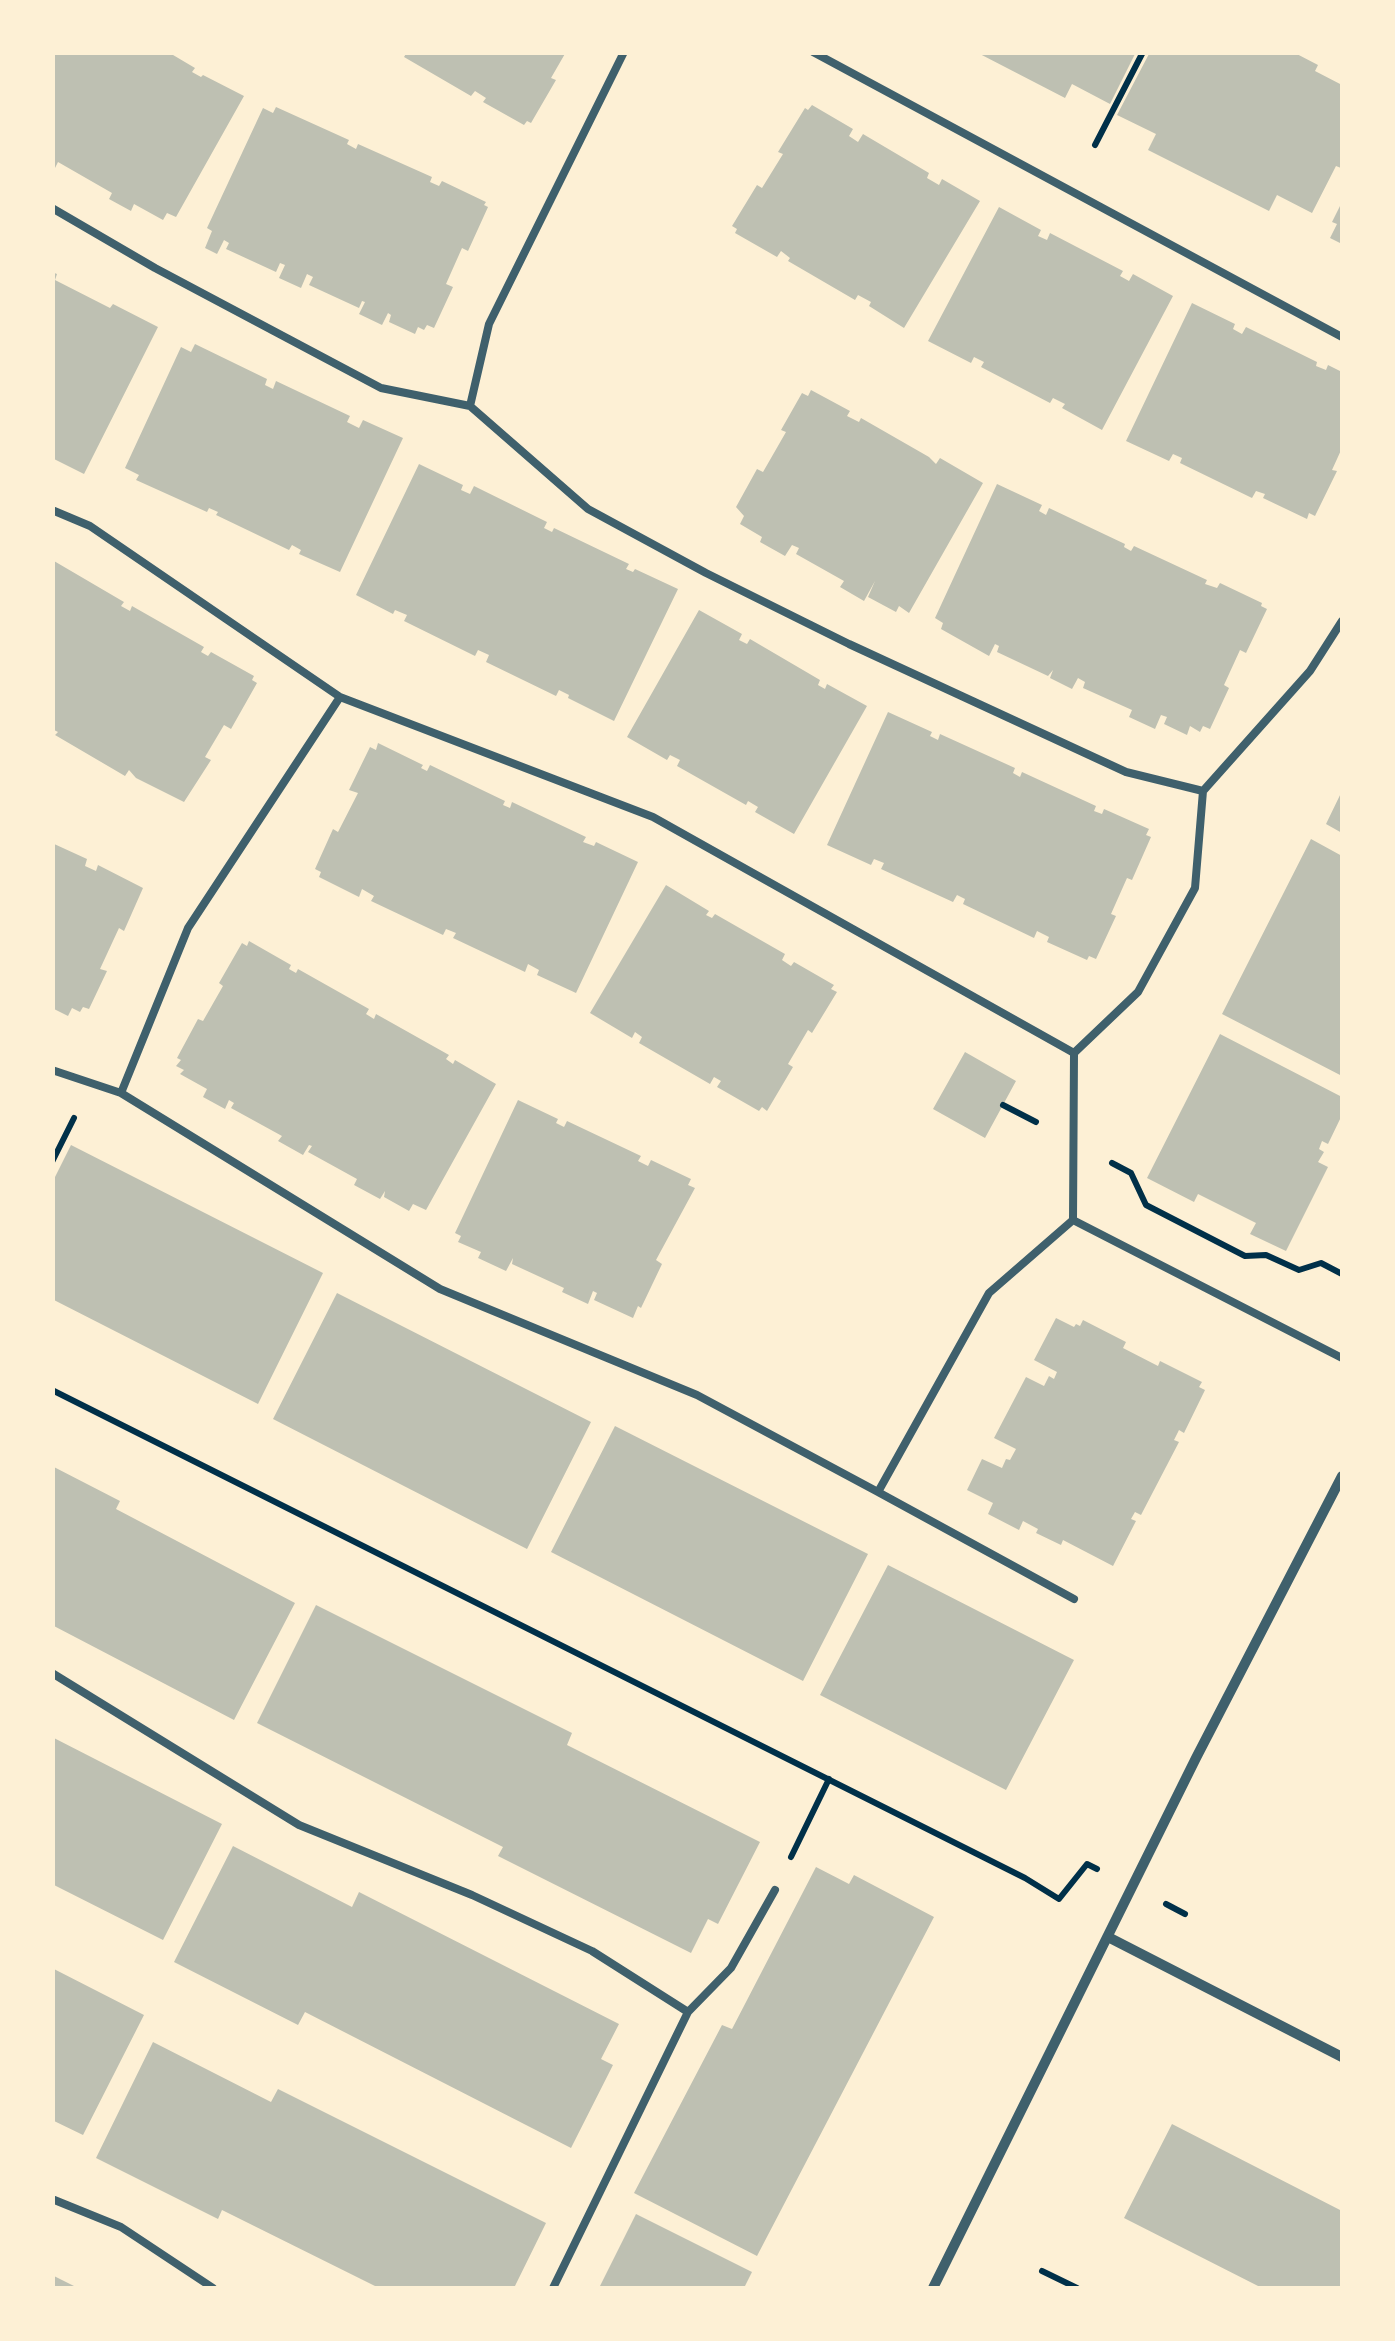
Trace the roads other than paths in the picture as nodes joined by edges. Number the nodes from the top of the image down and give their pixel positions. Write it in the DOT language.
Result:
graph roads {
  1 [pos="624,52"];
  2 [pos="814,52"];
  3 [pos="52,208"];
  4 [pos="1342,337"];
  5 [pos="470,406"];
  6 [pos="52,510"];
  7 [pos="1342,621"];
  8 [pos="340,697"];
  9 [pos="1203,791"];
  10 [pos="1074,1053"];
  11 [pos="52,1070"];
  12 [pos="121,1093"];
  13 [pos="1073,1220"];
  14 [pos="1342,1358"];
  15 [pos="1342,1476"];
  16 [pos="878,1492"];
  17 [pos="1074,1600"];
  18 [pos="52,1673"];
  19 [pos="775,1890"];
  20 [pos="1110,1938"];
  21 [pos="688,2012"];
  22 [pos="1342,2056"];
  23 [pos="52,2199"];
  24 [pos="213,2288"];
  25 [pos="553,2288"];
  26 [pos="933,2288"];
  1 -- 5 [label="lane"];
  2 -- 4 [label="lane"];
  3 -- 5 [label="lane"];
  5 -- 9 [label="lane"];
  6 -- 8 [label="lane"];
  7 -- 9 [label="lane"];
  8 -- 10 [label="lane"];
  8 -- 12 [label="lane"];
  9 -- 10 [label="lane"];
  10 -- 13 [label="lane"];
  11 -- 12 [label="lane"];
  12 -- 16 [label="lane"];
  13 -- 14 [label="lane"];
  13 -- 16 [label="lane"];
  15 -- 20 [label="street"];
  16 -- 17 [label="lane"];
  18 -- 21 [label="lane"];
  19 -- 21 [label="lane"];
  20 -- 22 [label="street"];
  20 -- 26 [label="street"];
  21 -- 25 [label="lane"];
  23 -- 24 [label="lane"];
}
